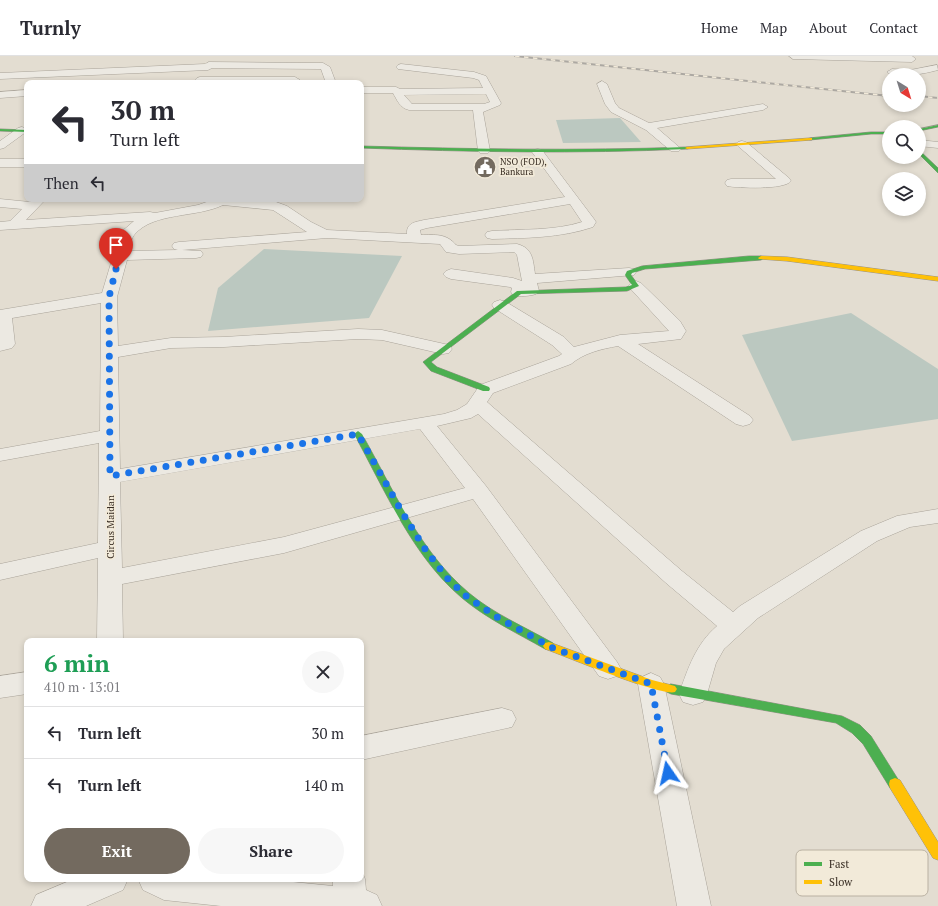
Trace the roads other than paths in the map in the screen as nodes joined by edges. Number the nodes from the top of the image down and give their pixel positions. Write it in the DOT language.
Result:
graph roads {
  1 [pos="793,56"];
  2 [pos="830,58"];
  3 [pos="912,58"];
  4 [pos="121,61"];
  5 [pos="91,63"];
  6 [pos="208,67"];
  7 [pos="401,67"];
  8 [pos="842,68"];
  9 [pos="938,68"];
  10 [pos="926,70"];
  11 [pos="0,76"];
  12 [pos="327,79"];
  13 [pos="306,80"];
  14 [pos="602,84"];
  15 [pos="364,90"];
  16 [pos="489,91"];
  17 [pos="398,92"];
  18 [pos="24,93"];
  19 [pos="0,95"];
  20 [pos="763,107"];
  21 [pos="482,112"];
  22 [pos="448,118"];
  23 [pos="646,126"];
  24 [pos="938,126"];
  25 [pos="926,128"];
  26 [pos="0,130"];
  27 [pos="24,130"];
  28 [pos="24,131"];
  29 [pos="882,132"];
  30 [pos="742,144"];
  31 [pos="926,144"];
  32 [pos="938,145"];
  33 [pos="0,146"];
  34 [pos="364,147"];
  35 [pos="675,149"];
  36 [pos="484,151"];
  37 [pos="538,152"];
  38 [pos="926,158"];
  39 [pos="0,163"];
  40 [pos="24,163"];
  41 [pos="938,170"];
  42 [pos="731,183"];
  43 [pos="573,200"];
  44 [pos="218,202"];
  45 [pos="241,202"];
  46 [pos="0,203"];
  47 [pos="36,203"];
  48 [pos="583,214"];
  49 [pos="160,215"];
  50 [pos="568,216"];
  51 [pos="468,217"];
  52 [pos="546,218"];
  53 [pos="187,222"];
  54 [pos="14,225"];
  55 [pos="0,226"];
  56 [pos="326,234"];
  57 [pos="483,235"];
  58 [pos="414,239"];
  59 [pos="177,250"];
  60 [pos="217,253"];
  61 [pos="120,256"];
  62 [pos="451,274"];
  63 [pos="632,279"];
  64 [pos="938,279"];
  65 [pos="526,287"];
  66 [pos="109,297"];
  67 [pos="500,306"];
  68 [pos="2,315"];
  69 [pos="620,340"];
  70 [pos="0,346"];
  71 [pos="443,349"];
  72 [pos="109,353"];
  73 [pos="572,354"];
  74 [pos="481,396"];
  75 [pos="743,420"];
  76 [pos="424,422"];
  77 [pos="358,434"];
  78 [pos="110,435"];
  79 [pos="0,455"];
  80 [pos="110,476"];
  81 [pos="478,491"];
  82 [pos="402,512"];
  83 [pos="938,516"];
  84 [pos="110,548"];
  85 [pos="0,572"];
  86 [pos="110,578"];
  87 [pos="734,626"];
  88 [pos="110,638"];
  89 [pos="608,669"];
  90 [pos="24,683"];
  91 [pos="651,684"];
  92 [pos="0,687"];
  93 [pos="693,694"];
  94 [pos="502,719"];
  95 [pos="364,747"];
  96 [pos="938,854"];
  97 [pos="105,882"];
  98 [pos="160,882"];
  99 [pos="355,896"];
  100 [pos="204,897"];
  101 [pos="48,906"];
  102 [pos="694,906"];
  1 -- 2 [label="street"];
  2 -- 3 [label="street"];
  2 -- 8 [label="street"];
  3 -- 9 [label="street"];
  4 -- 5 [label="street"];
  6 -- 11 [label="street"];
  6 -- 12 [label="street"];
  6 -- 13 [label="street"];
  7 -- 16 [label="street"];
  9 -- 10 [label="street"];
  14 -- 23 [label="street"];
  15 -- 17 [label="street"];
  16 -- 17 [label="street"];
  16 -- 21 [label="street"];
  17 -- 21 [label="street"];
  18 -- 19 [label="street"];
  20 -- 23 [label="street"];
  21 -- 22 [label="street"];
  21 -- 36 [label="street"];
  23 -- 35 [label="street"];
  24 -- 25 [label="main road"];
  26 -- 27 [label="main road"];
  28 -- 33 [label="street"];
  29 -- 30 [label="main road"];
  30 -- 35 [label="main road"];
  30 -- 42 [label="street"];
  31 -- 32 [label="street"];
  34 -- 36 [label="main road"];
  35 -- 37 [label="main road"];
  36 -- 37 [label="main road"];
  37 -- 43 [label="street"];
  38 -- 41 [label="main road"];
  39 -- 40 [label="street"];
  43 -- 48 [label="street"];
  43 -- 51 [label="street"];
  44 -- 53 [label="street, Circus Maidan"];
  45 -- 56 [label="street"];
  46 -- 47 [label="street"];
  47 -- 54 [label="street"];
  48 -- 50 [label="street"];
  48 -- 57 [label="street"];
  49 -- 53 [label="street, Circus Maidan"];
  49 -- 54 [label="street"];
  49 -- 61 [label="street, Circus Maidan"];
  51 -- 52 [label="street"];
  51 -- 58 [label="street"];
  53 -- 59 [label="street"];
  54 -- 55 [label="street"];
  56 -- 58 [label="street"];
  56 -- 59 [label="street"];
  58 -- 65 [label="street"];
  59 -- 60 [label="street"];
  59 -- 61 [label="street"];
  61 -- 66 [label="street, Circus Maidan"];
  62 -- 65 [label="street"];
  63 -- 64 [label="main road"];
  63 -- 65 [label="street"];
  63 -- 69 [label="street"];
  65 -- 67 [label="main road"];
  66 -- 68 [label="street"];
  66 -- 72 [label="street, Circus Maidan"];
  67 -- 71 [label="main road"];
  67 -- 73 [label="street"];
  68 -- 70 [label="street"];
  69 -- 73 [label="street"];
  69 -- 75 [label="street"];
  71 -- 72 [label="street"];
  71 -- 74 [label="main road"];
  72 -- 78 [label="street, Circus Maidan"];
  73 -- 74 [label="street"];
  74 -- 76 [label="street"];
  74 -- 87 [label="street"];
  76 -- 77 [label="street"];
  76 -- 81 [label="street"];
  77 -- 80 [label="street"];
  77 -- 82 [label="main road"];
  78 -- 79 [label="street"];
  78 -- 80 [label="street, Circus Maidan"];
  80 -- 84 [label="street, Circus Maidan"];
  81 -- 82 [label="street"];
  81 -- 89 [label="street"];
  82 -- 86 [label="street"];
  82 -- 89 [label="main road"];
  83 -- 87 [label="street"];
  84 -- 85 [label="street"];
  84 -- 86 [label="street, Circus Maidan"];
  86 -- 88 [label="street, Circus Maidan"];
  87 -- 93 [label="street"];
  89 -- 91 [label="main road"];
  90 -- 92 [label="street"];
  91 -- 93 [label="main road"];
  91 -- 102 [label="street"];
  93 -- 96 [label="main road"];
  94 -- 95 [label="street"];
  97 -- 101 [label="street"];
  98 -- 100 [label="street"];
  99 -- 100 [label="street"];
}
